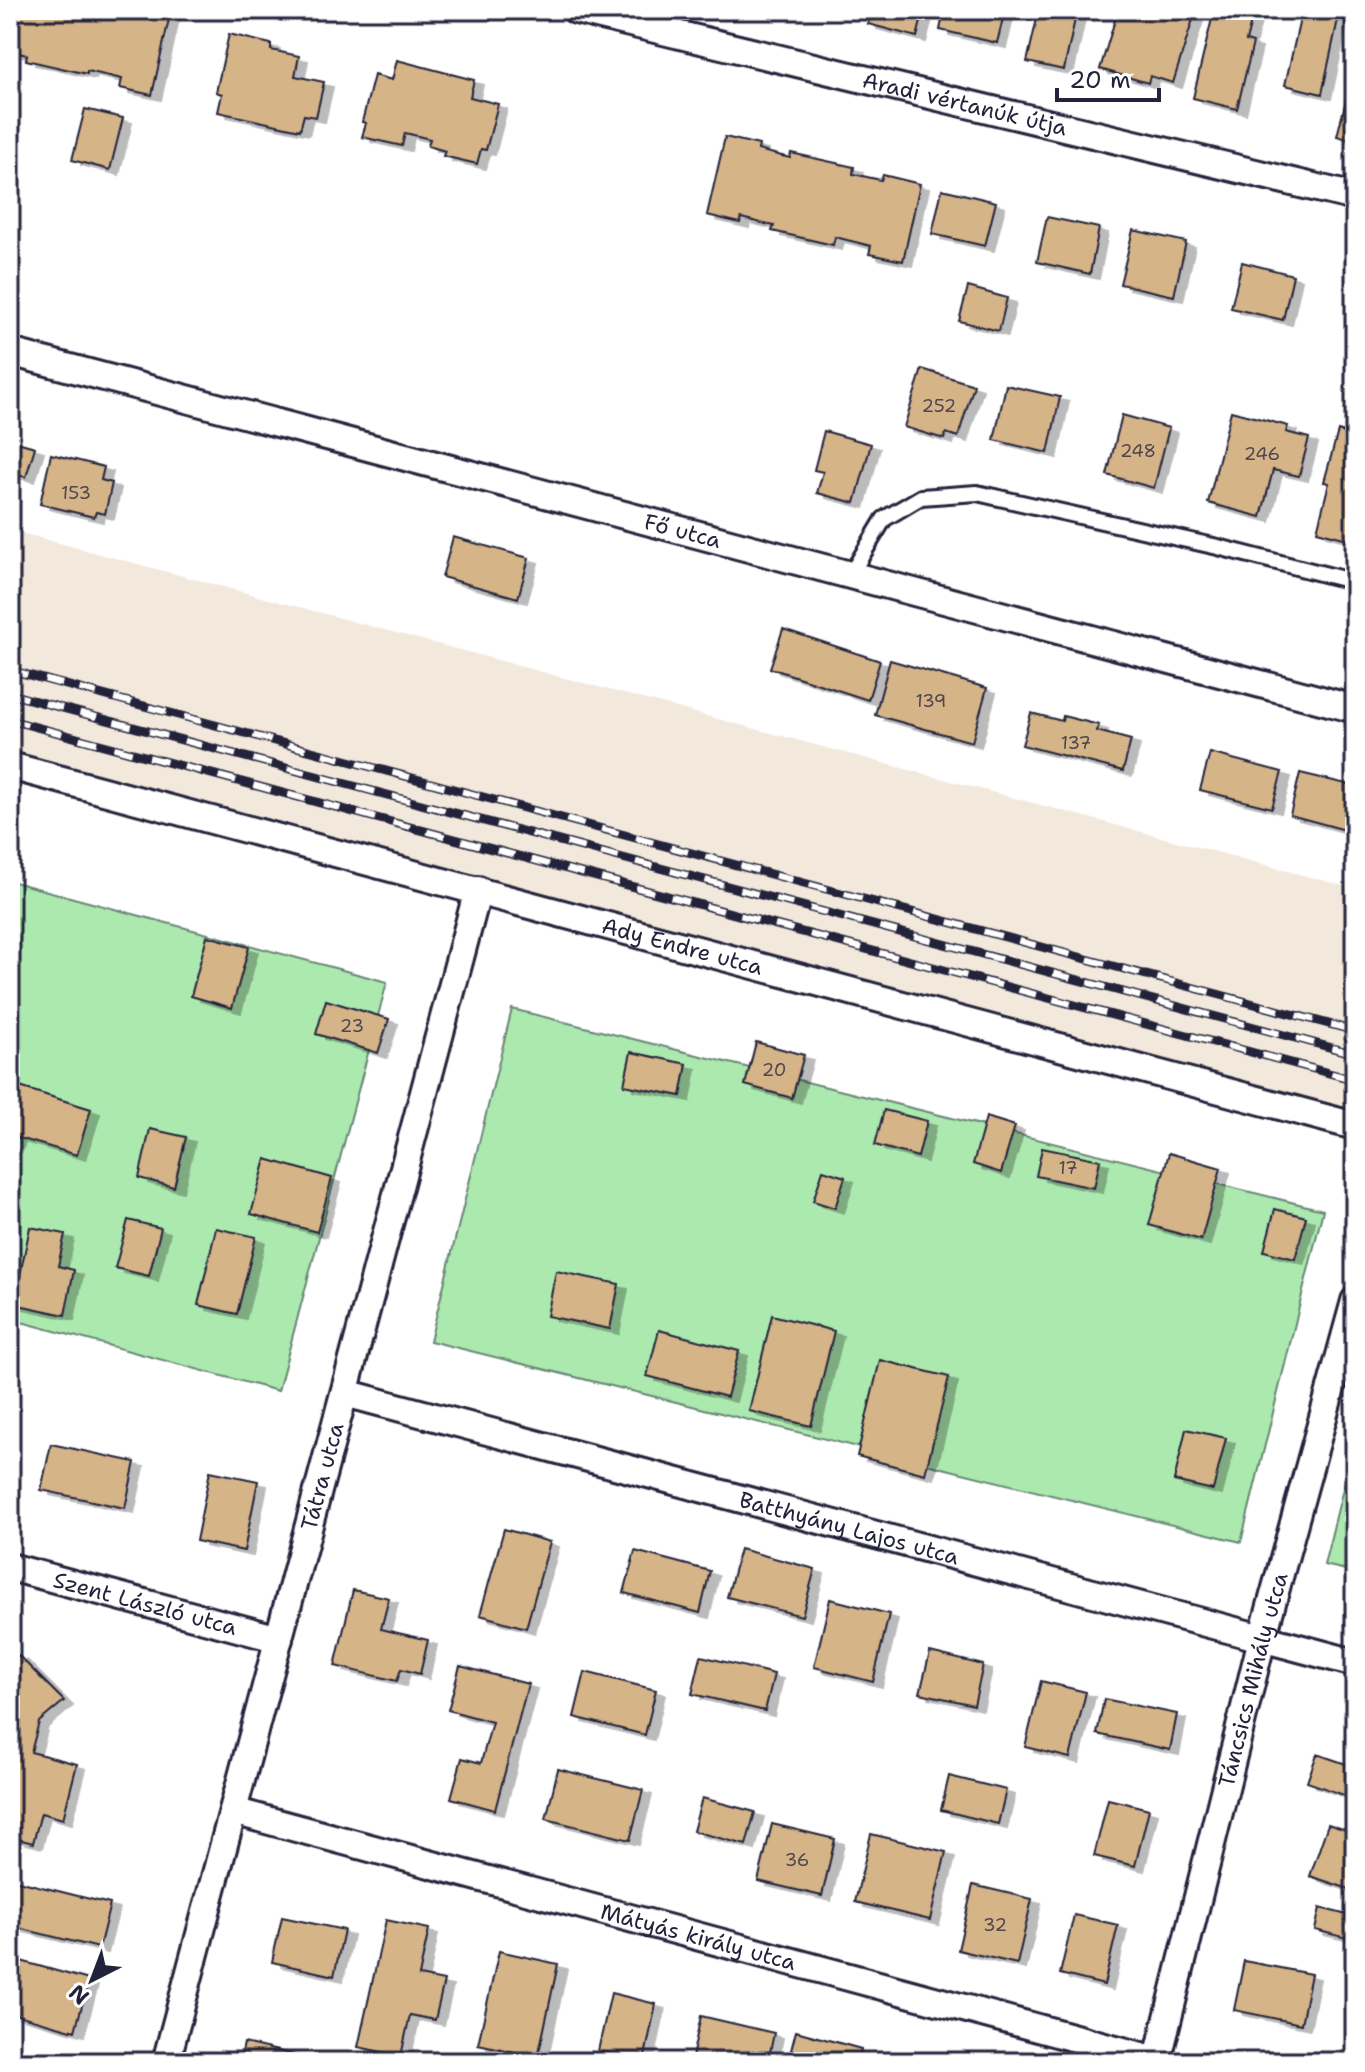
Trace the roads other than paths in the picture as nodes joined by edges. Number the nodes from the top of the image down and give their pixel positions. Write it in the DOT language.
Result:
graph roads {
  1 [pos="576,10"];
  2 [pos="1355,197"];
  3 [pos="10,352"];
  4 [pos="849,577"];
  5 [pos="1355,582"];
  6 [pos="1355,709"];
  7 [pos="10,766"];
  8 [pos="478,890"];
  9 [pos="1355,1126"];
  10 [pos="1355,1301"];
  11 [pos="345,1393"];
  12 [pos="10,1567"];
  13 [pos="279,1639"];
  14 [pos="1262,1639"];
  15 [pos="1355,1663"];
  16 [pos="233,1811"];
  17 [pos="1160,2061"];
  18 [pos="166,2062"];
  1 -- 2 [label="street, Aradi vértanúk útja"];
  3 -- 4 [label="street, Fő utca"];
  4 -- 5 [label="lane"];
  4 -- 6 [label="street, Fő utca"];
  7 -- 8 [label="street, Ady Endre utca"];
  8 -- 9 [label="street, Ady Endre utca"];
  8 -- 11 [label="street, Tátra utca"];
  10 -- 14 [label="street, Táncsics Mihály utca"];
  11 -- 13 [label="street, Tátra utca"];
  11 -- 14 [label="street, Batthyány Lajos utca"];
  12 -- 13 [label="street, Szent László utca"];
  13 -- 16 [label="street, Tátra utca"];
  14 -- 15 [label="street, Batthyány Lajos utca"];
  14 -- 17 [label="street, Táncsics Mihály utca"];
  16 -- 17 [label="street, Mátyás király utca"];
  16 -- 18 [label="street, Tátra utca"];
}
